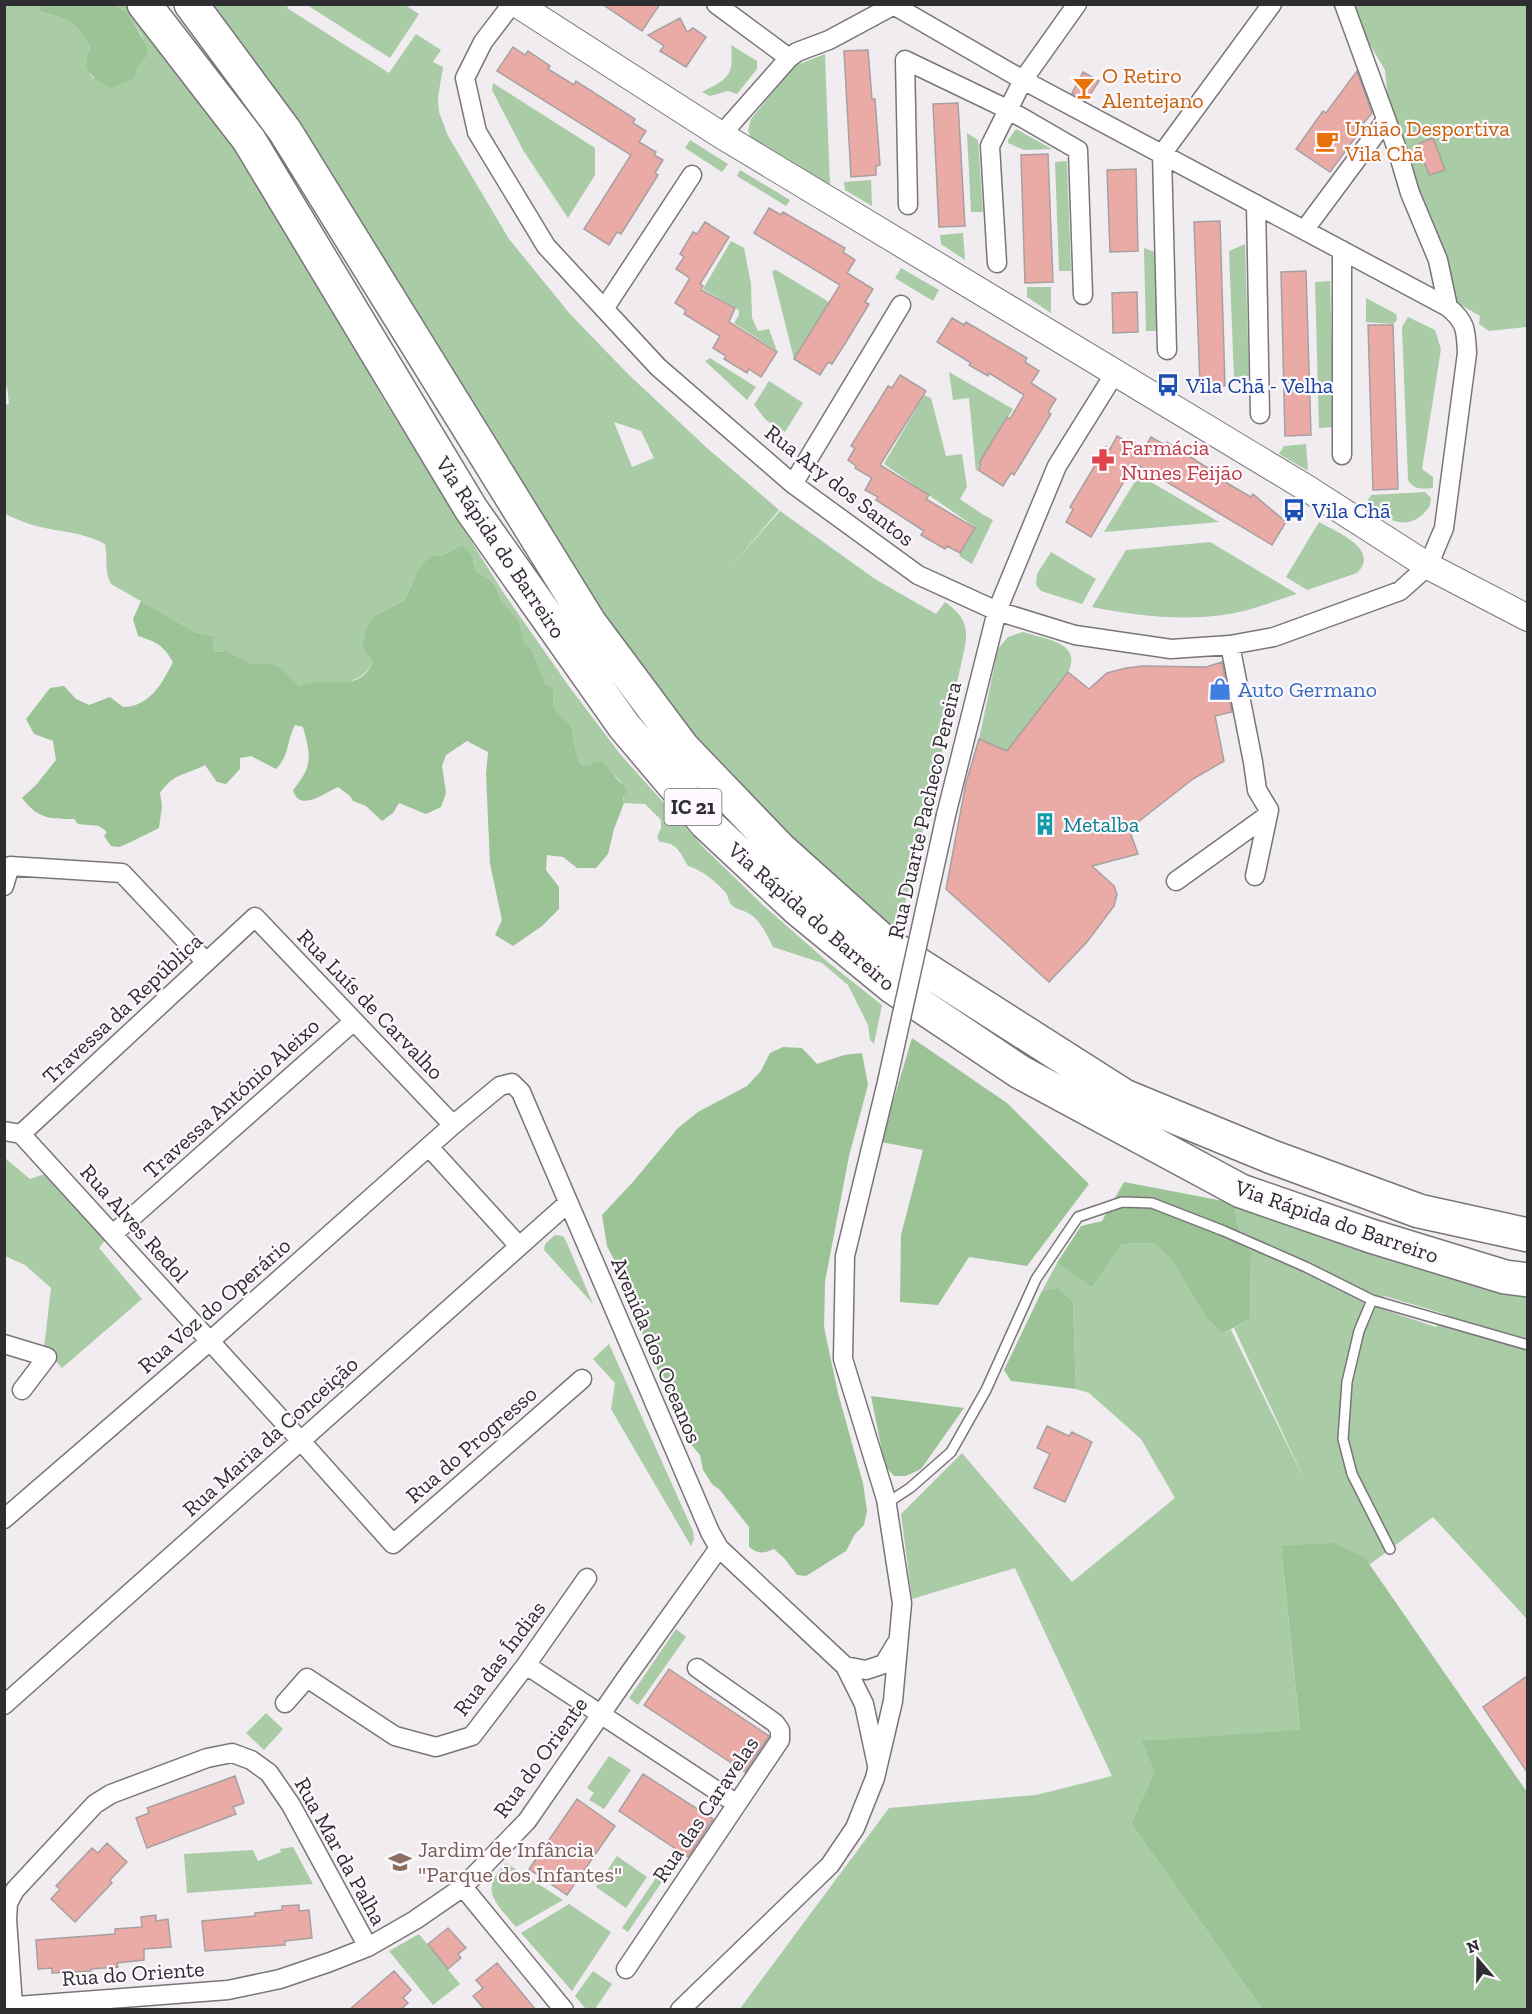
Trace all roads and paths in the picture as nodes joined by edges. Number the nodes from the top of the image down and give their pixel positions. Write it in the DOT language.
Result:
graph roads {
  1 [pos="144,4"];
  2 [pos="191,4"];
  3 [pos="512,4"];
  4 [pos="517,4"];
  5 [pos="716,4"];
  6 [pos="1077,4"];
  7 [pos="1272,4"];
  8 [pos="1344,4"];
  9 [pos="896,5"];
  10 [pos="789,58"];
  11 [pos="1023,81"];
  12 [pos="1007,109"];
  13 [pos="1386,120"];
  14 [pos="721,135"];
  15 [pos="1162,154"];
  16 [pos="692,175"];
  17 [pos="1256,204"];
  18 [pos="908,205"];
  19 [pos="1305,229"];
  20 [pos="1342,250"];
  21 [pos="997,263"];
  22 [pos="1083,295"];
  23 [pos="901,305"];
  24 [pos="1448,307"];
  25 [pos="604,309"];
  26 [pos="1167,350"];
  27 [pos="1115,372"];
  28 [pos="1260,414"];
  29 [pos="1342,455"];
  30 [pos="793,484"];
  31 [pos="1428,566"];
  32 [pos="997,611"];
  33 [pos="1527,618"];
  34 [pos="1230,645"];
  35 [pos="1268,815"];
  36 [pos="1255,876"];
  37 [pos="1176,880"];
  38 [pos="4,886"];
  39 [pos="255,917"];
  40 [pos="206,962"];
  41 [pos="354,1021"];
  42 [pos="453,1125"];
  43 [pos="13,1133"];
  44 [pos="429,1147"];
  45 [pos="568,1203"];
  46 [pos="113,1234"];
  47 [pos="1527,1235"];
  48 [pos="519,1246"];
  49 [pos="1527,1281"];
  50 [pos="1372,1300"];
  51 [pos="210,1341"];
  52 [pos="4,1344"];
  53 [pos="1527,1344"];
  54 [pos="582,1379"];
  55 [pos="22,1390"];
  56 [pos="300,1440"];
  57 [pos="886,1503"];
  58 [pos="4,1520"];
  59 [pos="393,1544"];
  60 [pos="720,1548"];
  61 [pos="1390,1549"];
  62 [pos="587,1578"];
  63 [pos="900,1636"];
  64 [pos="526,1665"];
  65 [pos="845,1666"];
  66 [pos="697,1668"];
  67 [pos="285,1703"];
  68 [pos="4,1705"];
  69 [pos="602,1715"];
  70 [pos="877,1765"];
  71 [pos="736,1804"];
  72 [pos="463,1887"];
  73 [pos="368,1947"];
  74 [pos="626,1969"];
  75 [pos="9,2006"];
  76 [pos="564,2010"];
  77 [pos="680,2010"];
  1 -- 49 [label="highway, Via Rápida do Barreiro / IC 21"];
  2 -- 47 [label="highway, Via Rápida do Barreiro / IC 21"];
  3 -- 25 [label="street, Rua Ary dos Santos"];
  4 -- 14 [label="main road"];
  5 -- 10 [label="street"];
  6 -- 11 [label="street"];
  7 -- 15 [label="street"];
  8 -- 13 [label="street"];
  9 -- 10 [label="street"];
  9 -- 11 [label="street"];
  10 -- 14 [label="street"];
  11 -- 12 [label="street"];
  11 -- 15 [label="street"];
  12 -- 18 [label="street"];
  12 -- 21 [label="street"];
  12 -- 22 [label="street"];
  13 -- 19 [label="street"];
  13 -- 24 [label="street"];
  14 -- 27 [label="main road"];
  15 -- 17 [label="street"];
  15 -- 26 [label="street"];
  16 -- 25 [label="street"];
  17 -- 19 [label="street"];
  17 -- 28 [label="street"];
  19 -- 20 [label="street"];
  20 -- 24 [label="street"];
  20 -- 29 [label="street"];
  23 -- 30 [label="street"];
  24 -- 31 [label="street"];
  25 -- 30 [label="street, Rua Ary dos Santos"];
  27 -- 31 [label="main road"];
  27 -- 32 [label="street, Rua Duarte Pacheco Pereira"];
  30 -- 32 [label="street, Rua Ary dos Santos"];
  31 -- 33 [label="main road"];
  31 -- 34 [label="street, Rua Ary dos Santos"];
  32 -- 34 [label="street, Rua Ary dos Santos"];
  32 -- 57 [label="street, Rua Duarte Pacheco Pereira, bridge"];
  34 -- 35 [label="street"];
  35 -- 36 [label="street"];
  35 -- 37 [label="street"];
  38 -- 40 [label="street"];
  39 -- 40 [label="street, Travessa da República"];
  39 -- 41 [label="street, Rua Luís de Carvalho"];
  40 -- 43 [label="street, Travessa da República"];
  41 -- 42 [label="street, Rua Luís de Carvalho"];
  41 -- 46 [label="street, Travessa António Aleixo"];
  42 -- 44 [label="street, Rua Voz do Operário"];
  42 -- 45 [label="street, Avenida dos Oceanos"];
  43 -- 46 [label="street, Rua Alves Redol"];
  44 -- 48 [label="street"];
  44 -- 51 [label="street, Rua Voz do Operário"];
  45 -- 48 [label="street, Rua Maria da Conceição"];
  45 -- 60 [label="street, Avenida dos Oceanos"];
  46 -- 51 [label="street, Rua Alves Redol"];
  48 -- 56 [label="street, Rua Maria da Conceição"];
  50 -- 53 [label="lane"];
  50 -- 57 [label="lane"];
  50 -- 61 [label="lane"];
  51 -- 56 [label="street, Rua Alves Redol"];
  51 -- 58 [label="street, Rua Voz do Operário"];
  52 -- 55 [label="street"];
  54 -- 59 [label="street, Rua do Progresso"];
  56 -- 59 [label="street, Rua Alves Redol"];
  56 -- 68 [label="street, Rua Maria da Conceição"];
  57 -- 63 [label="street, Rua Duarte Pacheco Pereira"];
  60 -- 65 [label="street, Avenida dos Oceanos"];
  60 -- 69 [label="street, Rua do Oriente"];
  62 -- 64 [label="street, Rua das Índias"];
  63 -- 65 [label="street"];
  63 -- 70 [label="street, Rua Duarte Pacheco Pereira"];
  64 -- 67 [label="street, Rua das Índias"];
  64 -- 69 [label="street"];
  65 -- 70 [label="street, Avenida dos Oceanos"];
  66 -- 71 [label="street, Rua das Caravelas"];
  69 -- 71 [label="street"];
  69 -- 72 [label="street, Rua do Oriente"];
  70 -- 77 [label="street, Rua Duarte Pacheco Pereira"];
  71 -- 74 [label="street, Rua das Caravelas"];
  72 -- 73 [label="street, Rua do Oriente"];
  72 -- 76 [label="street"];
  73 -- 75 [label="street, Rua do Oriente"];
  73 -- 75 [label="street, Rua Mar da Palha"];
}
